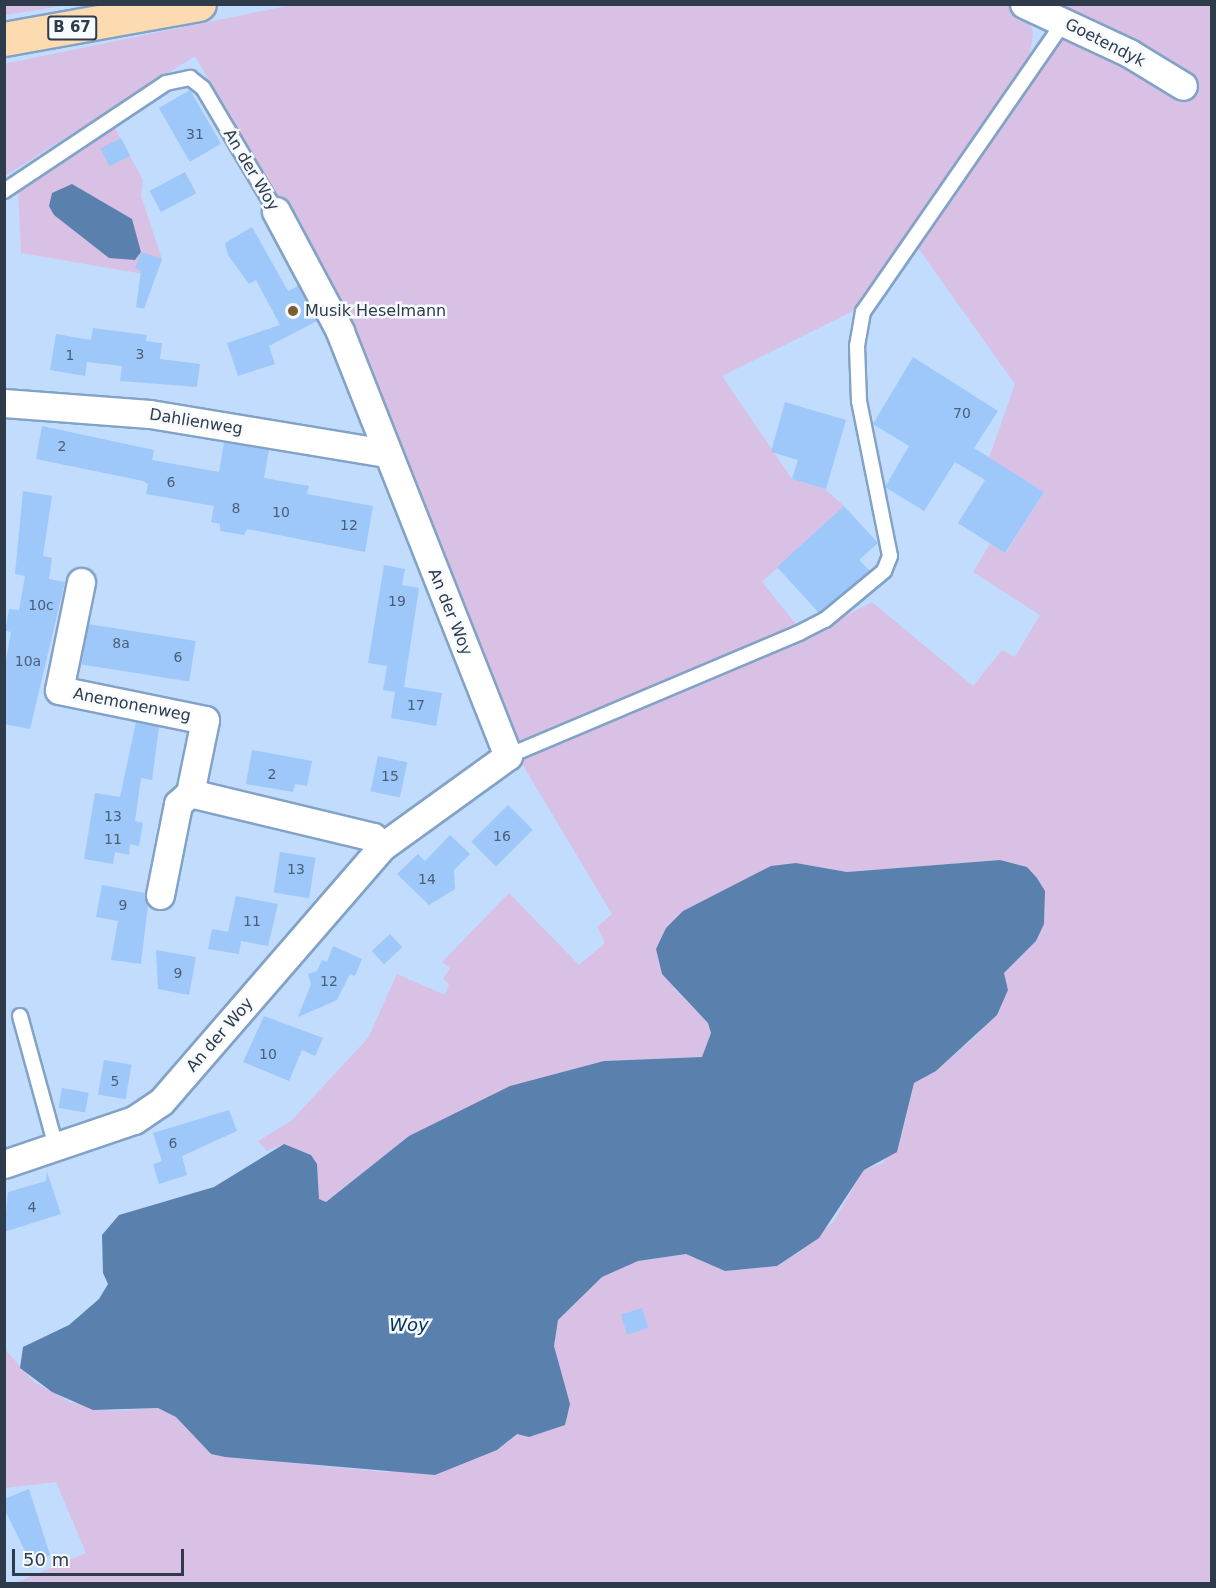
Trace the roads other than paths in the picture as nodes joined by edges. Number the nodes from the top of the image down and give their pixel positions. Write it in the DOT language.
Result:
graph roads {
  1 [pos="199,4"];
  2 [pos="1024,4"];
  3 [pos="1064,22"];
  4 [pos="4,39"];
  5 [pos="1183,86"];
  6 [pos="4,191"];
  7 [pos="276,212"];
  8 [pos="4,403"];
  9 [pos="386,453"];
  10 [pos="81,582"];
  11 [pos="508,756"];
  12 [pos="190,793"];
  13 [pos="383,846"];
  14 [pos="160,895"];
  15 [pos="20,1016"];
  16 [pos="56,1147"];
  17 [pos="4,1164"];
  1 -- 4 [label="main road, B 67"];
  2 -- 3 [label="street, Goetendyk"];
  3 -- 5 [label="street, Goetendyk"];
  3 -- 11 [label="lane"];
  6 -- 7 [label="lane, An der Woy"];
  7 -- 9 [label="street, An der Woy"];
  8 -- 9 [label="street, Dahlienweg"];
  9 -- 11 [label="street, An der Woy"];
  10 -- 12 [label="street, Anemonenweg"];
  11 -- 13 [label="street, An der Woy"];
  12 -- 13 [label="street"];
  12 -- 14 [label="street, Anemonenweg"];
  13 -- 16 [label="street, An der Woy"];
  15 -- 16 [label="lane"];
  16 -- 17 [label="street, An der Woy"];
}
